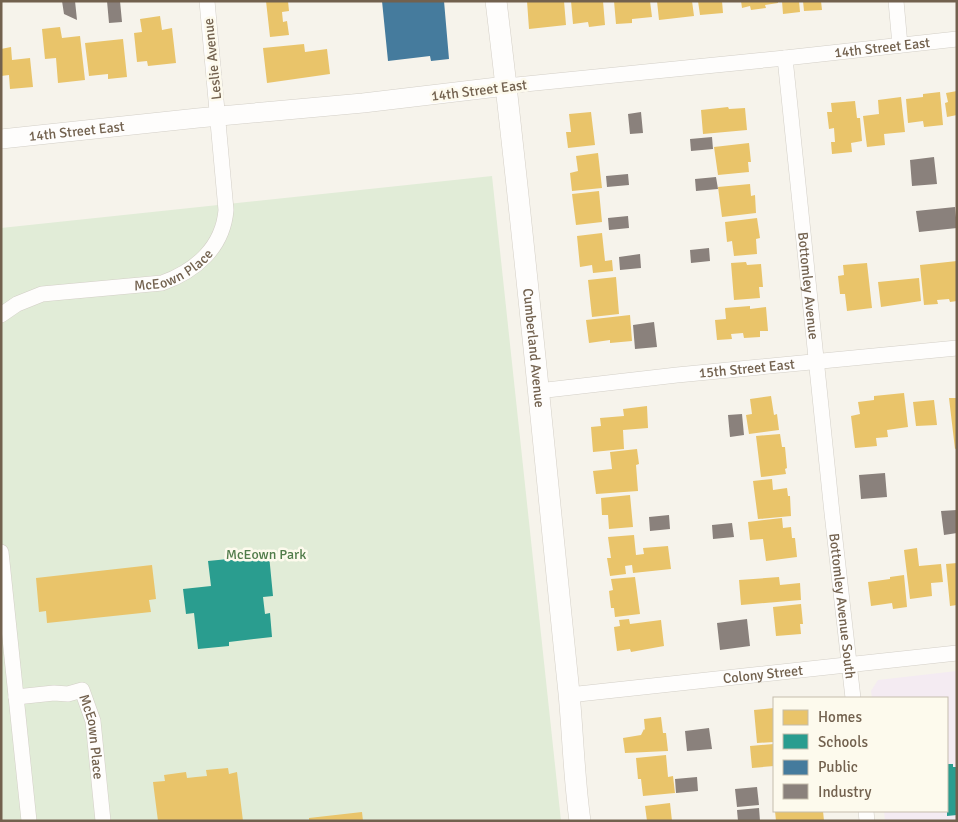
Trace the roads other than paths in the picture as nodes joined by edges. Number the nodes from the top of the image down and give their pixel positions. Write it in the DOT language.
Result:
graph roads {
  1 [pos="207,1"];
  2 [pos="496,1"];
  3 [pos="896,1"];
  4 [pos="957,39"];
  5 [pos="900,44"];
  6 [pos="785,58"];
  7 [pos="506,86"];
  8 [pos="218,117"];
  9 [pos="1,139"];
  10 [pos="1,315"];
  11 [pos="957,348"];
  12 [pos="816,362"];
  13 [pos="538,391"];
  14 [pos="832,513"];
  15 [pos="1,552"];
  16 [pos="957,653"];
  17 [pos="850,665"];
  18 [pos="569,695"];
  19 [pos="16,697"];
  20 [pos="853,697"];
  21 [pos="30,821"];
  22 [pos="103,821"];
  23 [pos="580,821"];
  1 -- 8 [label="street, Leslie Avenue"];
  2 -- 7 [label="main road, Cumberland Avenue"];
  3 -- 5 [label="street"];
  4 -- 5 [label="street, 14th Street East"];
  5 -- 6 [label="street, 14th Street East"];
  6 -- 7 [label="street, 14th Street East"];
  6 -- 12 [label="street, Bottomley Avenue"];
  7 -- 8 [label="street, 14th Street East"];
  7 -- 13 [label="main road, Cumberland Avenue"];
  8 -- 9 [label="street, 14th Street East"];
  8 -- 10 [label="street, McEown Place"];
  11 -- 12 [label="street, 15th Street East"];
  12 -- 13 [label="street, 15th Street East"];
  12 -- 14 [label="street, Bottomley Avenue"];
  13 -- 18 [label="main road, Cumberland Avenue"];
  14 -- 17 [label="street, Bottomley Avenue South"];
  15 -- 19 [label="street"];
  16 -- 17 [label="street, Colony Street"];
  17 -- 18 [label="street, Colony Street"];
  17 -- 20 [label="street, Bottomley Avenue South"];
  18 -- 23 [label="main road, Cumberland Avenue"];
  19 -- 21 [label="street"];
  19 -- 22 [label="street, McEown Place"];
}
